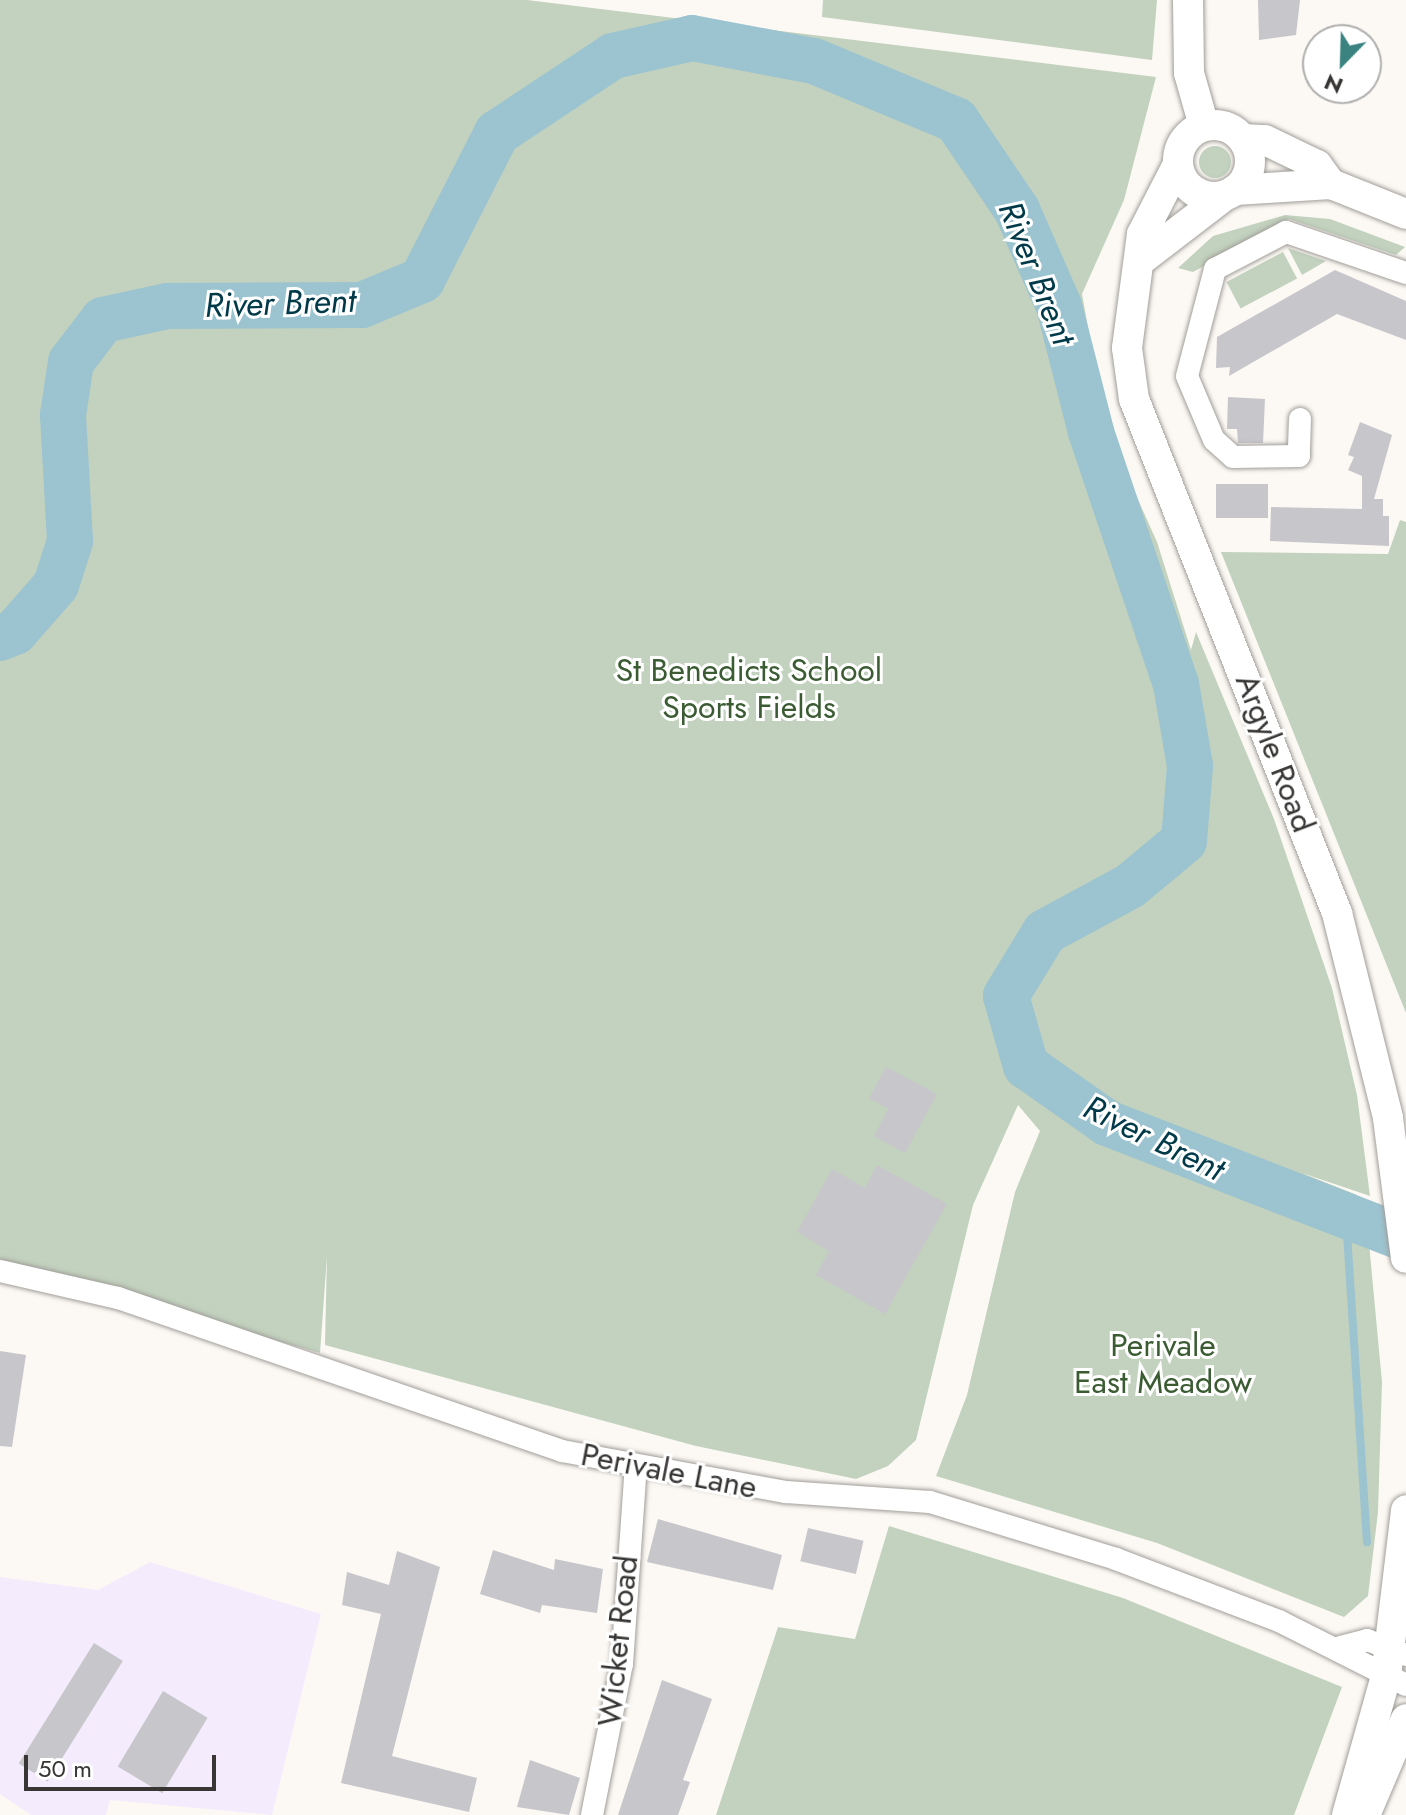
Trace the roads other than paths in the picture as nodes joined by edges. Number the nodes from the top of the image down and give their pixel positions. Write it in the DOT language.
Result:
graph roads {
  1 [pos="1188,0"];
  2 [pos="1204,126"];
  3 [pos="1243,139"];
  4 [pos="1178,164"];
  5 [pos="1331,184"];
  6 [pos="1230,193"];
  7 [pos="1406,214"];
  8 [pos="1142,259"];
  9 [pos="1406,273"];
  10 [pos="1300,419"];
  11 [pos="1404,1215"];
  12 [pos="1406,1258"];
  13 [pos="0,1271"];
  14 [pos="636,1465"];
  15 [pos="1406,1510"];
  16 [pos="1397,1666"];
  17 [pos="1406,1719"];
  18 [pos="592,1815"];
  19 [pos="1347,1815"];
  20 [pos="1365,1815"];
  1 -- 2 [label="main road"];
  2 -- 3 [label="main road"];
  2 -- 4 [label="main road"];
  3 -- 5 [label="main road"];
  3 -- 6 [label="main road"];
  4 -- 6 [label="main road"];
  4 -- 8 [label="main road, Argyle Road"];
  5 -- 6 [label="main road"];
  5 -- 7 [label="main road"];
  6 -- 8 [label="main road"];
  8 -- 11 [label="main road, Argyle Road"];
  9 -- 10 [label="street"];
  11 -- 12 [label="main road, Argyle Road"];
  13 -- 14 [label="street, Perivale Lane"];
  14 -- 16 [label="street, Perivale Lane"];
  14 -- 18 [label="street, Wicket Road"];
  15 -- 16 [label="main road"];
  16 -- 19 [label="main road"];
  17 -- 20 [label="main road"];
}
